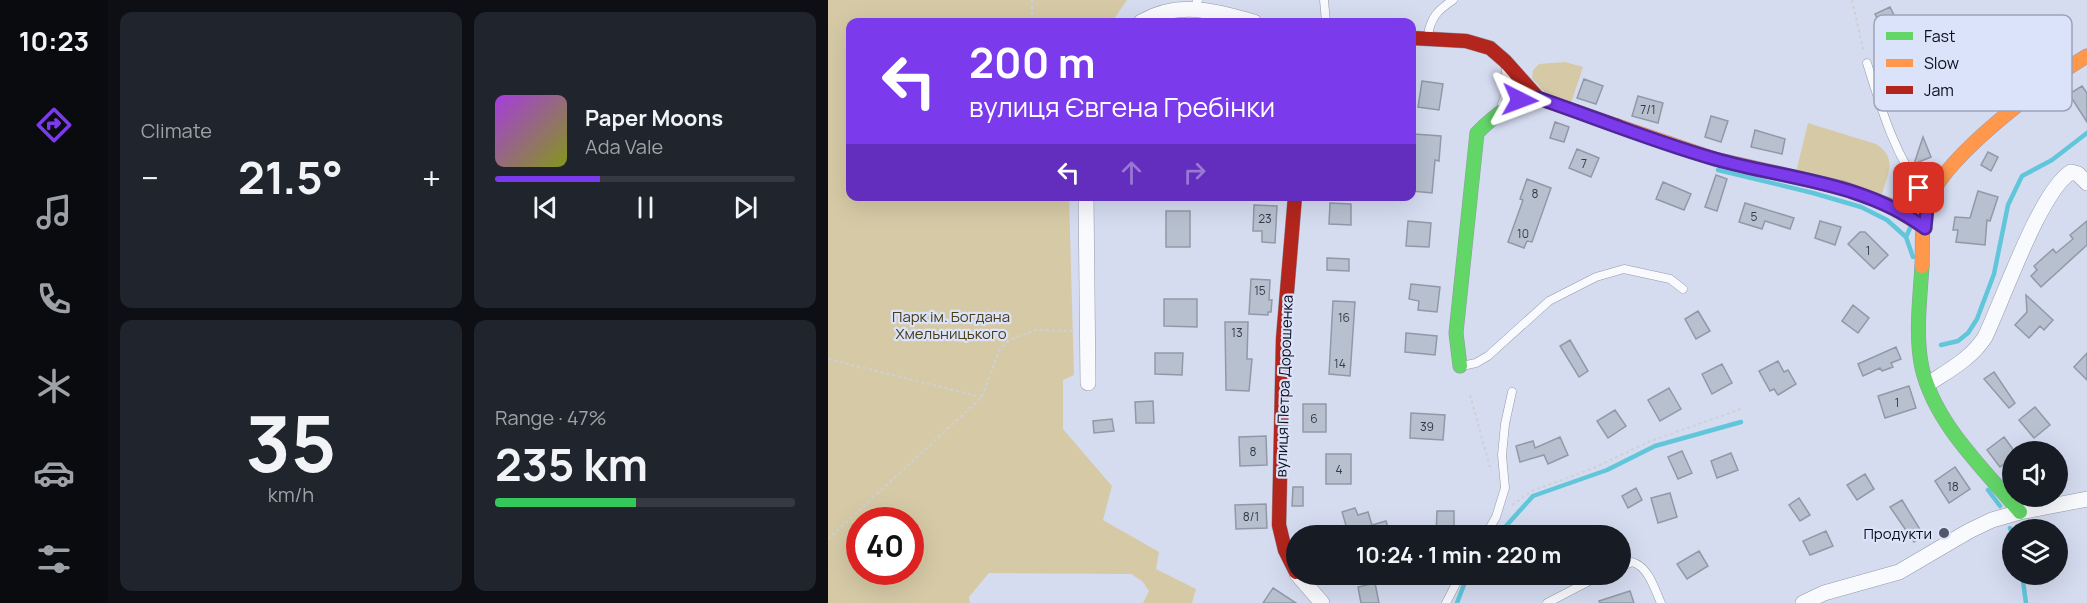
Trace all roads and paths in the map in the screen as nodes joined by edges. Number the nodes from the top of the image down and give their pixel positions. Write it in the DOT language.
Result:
graph roads {
  1 [pos="1032,0"];
  2 [pos="1324,0"];
  3 [pos="1453,0"];
  4 [pos="1852,0"];
  5 [pos="1197,2"];
  6 [pos="1032,18"];
  7 [pos="1149,18"];
  8 [pos="1243,18"];
  9 [pos="1326,18"];
  10 [pos="1416,38"];
  11 [pos="1428,38"];
  12 [pos="2087,56"];
  13 [pos="1506,61"];
  14 [pos="1868,63"];
  15 [pos="2072,66"];
  16 [pos="1874,84"];
  17 [pos="1538,98"];
  18 [pos="1501,109"];
  19 [pos="1882,111"];
  20 [pos="2014,111"];
  21 [pos="2087,183"];
  22 [pos="1928,199"];
  23 [pos="1086,201"];
  24 [pos="1295,201"];
  25 [pos="1925,228"];
  26 [pos="1683,289"];
  27 [pos="1088,332"];
  28 [pos="828,359"];
  29 [pos="1460,366"];
  30 [pos="1088,383"];
  31 [pos="1928,384"];
  32 [pos="1512,392"];
  33 [pos="1470,395"];
  34 [pos="982,397"];
  35 [pos="1741,409"];
  36 [pos="1491,472"];
  37 [pos="2087,499"];
  38 [pos="2020,512"];
  39 [pos="1496,517"];
  40 [pos="1491,525"];
  41 [pos="828,538"];
  42 [pos="1286,551"];
  43 [pos="1631,562"];
  44 [pos="1307,585"];
  45 [pos="1455,585"];
  46 [pos="1582,585"];
  47 [pos="1322,603"];
  48 [pos="1446,603"];
  49 [pos="1547,603"];
  50 [pos="1661,603"];
  51 [pos="1803,603"];
  1 -- 6 [label="path"];
  2 -- 9 [label="lane"];
  3 -- 11 [label="lane"];
  4 -- 14 [label="path"];
  5 -- 7 [label="street"];
  5 -- 8 [label="street"];
  10 -- 11 [label="street"];
  11 -- 13 [label="street"];
  12 -- 15 [label="street"];
  13 -- 17 [label="street"];
  13 -- 18 [label="lane"];
  14 -- 16 [label="lane"];
  17 -- 18 [label="street"];
  17 -- 25 [label="street"];
  18 -- 29 [label="street"];
  19 -- 22 [label="lane"];
  20 -- 22 [label="street"];
  21 -- 31 [label="street"];
  22 -- 25 [label="street"];
  23 -- 27 [label="street"];
  24 -- 42 [label="street, вулиця Петра Дорошенка"];
  25 -- 31 [label="street"];
  26 -- 29 [label="lane"];
  27 -- 30 [label="street"];
  27 -- 34 [label="path"];
  28 -- 34 [label="path"];
  31 -- 38 [label="street"];
  32 -- 39 [label="lane"];
  33 -- 36 [label="path"];
  34 -- 41 [label="path"];
  35 -- 39 [label="path"];
  37 -- 38 [label="street"];
  38 -- 51 [label="street"];
  39 -- 40 [label="lane"];
  43 -- 50 [label="lane"];
  44 -- 47 [label="street, вулиця Петра Дорошенка"];
  45 -- 48 [label="lane"];
  46 -- 49 [label="lane"];
}
